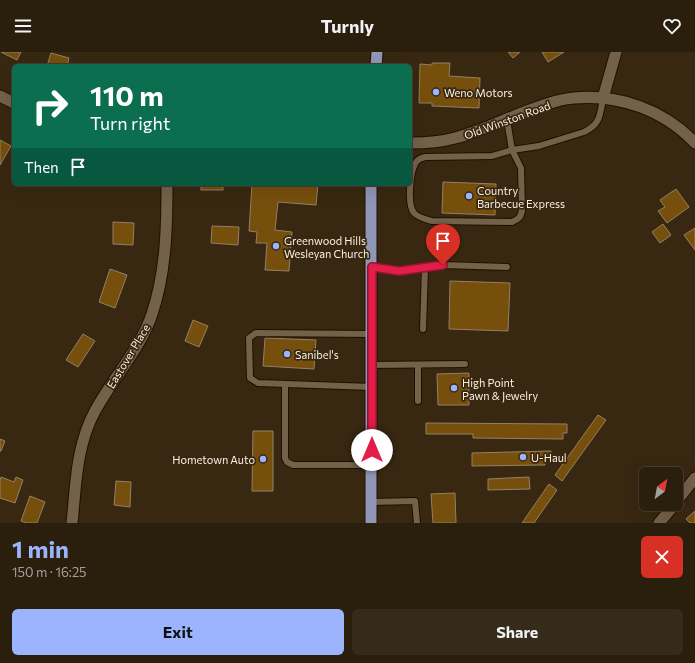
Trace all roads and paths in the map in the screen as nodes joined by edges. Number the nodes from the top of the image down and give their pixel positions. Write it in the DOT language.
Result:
graph roads {
  1 [pos="377,52"];
  2 [pos="616,52"];
  3 [pos="376,64"];
  4 [pos="0,96"];
  5 [pos="603,98"];
  6 [pos="12,101"];
  7 [pos="507,120"];
  8 [pos="695,143"];
  9 [pos="412,144"];
  10 [pos="512,150"];
  11 [pos="412,171"];
  12 [pos="167,186"];
  13 [pos="372,186"];
  14 [pos="411,186"];
  15 [pos="372,267"];
  16 [pos="425,267"];
  17 [pos="507,267"];
  18 [pos="423,329"];
  19 [pos="372,334"];
  20 [pos="465,364"];
  21 [pos="372,365"];
  22 [pos="418,365"];
  23 [pos="285,384"];
  24 [pos="372,387"];
  25 [pos="418,401"];
  26 [pos="372,465"];
  27 [pos="695,478"];
  28 [pos="683,493"];
  29 [pos="371,502"];
  30 [pos="669,511"];
  31 [pos="72,523"];
  32 [pos="371,523"];
  33 [pos="417,523"];
  34 [pos="659,523"];
  1 -- 3 [label="main road"];
  2 -- 5 [label="street"];
  4 -- 6 [label="street"];
  5 -- 7 [label="street, Old Winston Road"];
  5 -- 8 [label="street, Old Winston Road"];
  5 -- 10 [label="lane"];
  7 -- 9 [label="street, Old Winston Road"];
  7 -- 10 [label="lane"];
  10 -- 11 [label="lane"];
  10 -- 14 [label="lane"];
  12 -- 31 [label="street, Eastover Place"];
  13 -- 15 [label="main road"];
  15 -- 16 [label="lane"];
  15 -- 19 [label="main road"];
  16 -- 17 [label="lane"];
  16 -- 18 [label="lane"];
  19 -- 21 [label="main road"];
  19 -- 23 [label="lane"];
  20 -- 22 [label="lane"];
  21 -- 22 [label="lane"];
  21 -- 24 [label="main road"];
  22 -- 25 [label="lane"];
  23 -- 24 [label="lane"];
  23 -- 26 [label="lane"];
  24 -- 26 [label="main road"];
  26 -- 29 [label="main road"];
  27 -- 28 [label="street"];
  29 -- 32 [label="main road"];
  29 -- 33 [label="lane"];
  30 -- 34 [label="street"];
}
